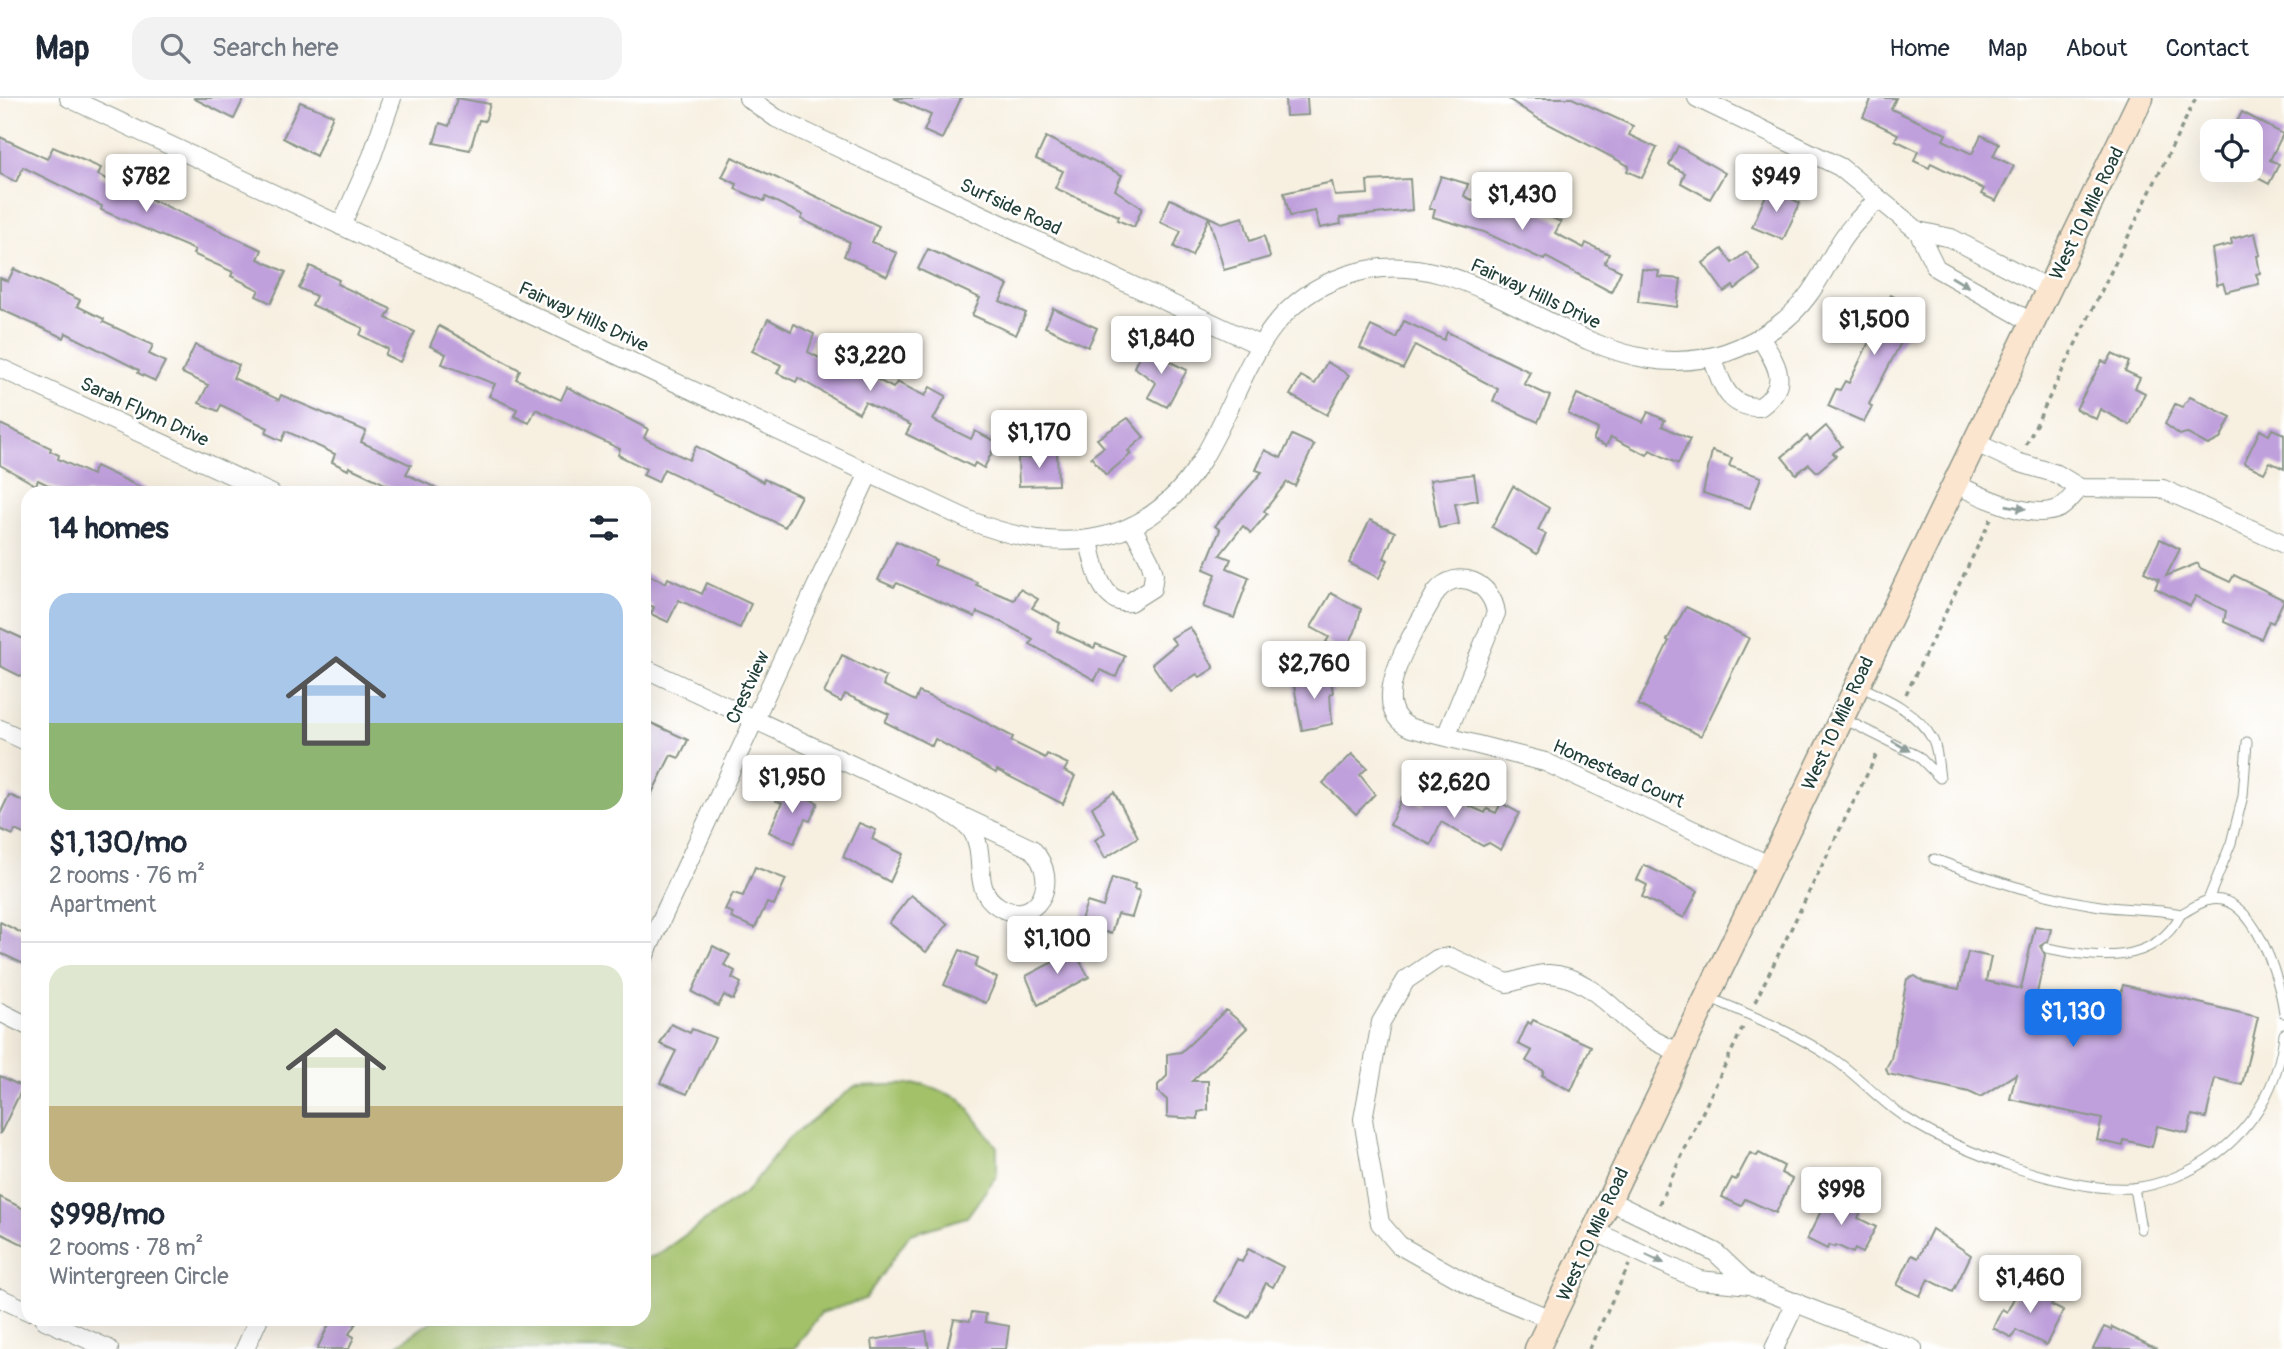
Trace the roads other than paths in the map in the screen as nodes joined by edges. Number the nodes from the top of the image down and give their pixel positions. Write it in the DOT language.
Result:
graph roads {
  1 [pos="69,98"];
  2 [pos="392,98"];
  3 [pos="748,98"];
  4 [pos="1697,98"];
  5 [pos="2141,98"];
  6 [pos="1878,199"];
  7 [pos="341,226"];
  8 [pos="1917,231"];
  9 [pos="2049,289"];
  10 [pos="2033,323"];
  11 [pos="1760,337"];
  12 [pos="1259,345"];
  13 [pos="1712,357"];
  14 [pos="0,368"];
  15 [pos="1974,442"];
  16 [pos="869,473"];
  17 [pos="1953,483"];
  18 [pos="255,486"];
  19 [pos="2080,488"];
  20 [pos="1132,526"];
  21 [pos="1089,541"];
  22 [pos="2284,544"];
  23 [pos="651,671"];
  24 [pos="1855,684"];
  25 [pos="1839,717"];
  26 [pos="755,719"];
  27 [pos="0,729"];
  28 [pos="1446,736"];
  29 [pos="21,739"];
  30 [pos="2248,742"];
  31 [pos="947,810"];
  32 [pos="1934,859"];
  33 [pos="1769,864"];
  34 [pos="2208,900"];
  35 [pos="2181,914"];
  36 [pos="651,942"];
  37 [pos="2047,948"];
  38 [pos="1706,996"];
  39 [pos="0,1012"];
  40 [pos="2284,1013"];
  41 [pos="21,1022"];
  42 [pos="2284,1034"];
  43 [pos="1679,1052"];
  44 [pos="2134,1188"];
  45 [pos="1608,1200"];
  46 [pos="2141,1229"];
  47 [pos="1594,1231"];
  48 [pos="1750,1285"];
  49 [pos="0,1298"];
  50 [pos="1796,1302"];
  51 [pos="21,1308"];
  52 [pos="1551,1320"];
  53 [pos="58,1326"];
  54 [pos="255,1326"];
  55 [pos="109,1349"];
  56 [pos="245,1349"];
  57 [pos="1537,1349"];
  58 [pos="1774,1349"];
  59 [pos="1913,1349"];
  1 -- 7 [label="street, Fairway Hills Drive"];
  2 -- 7 [label="street"];
  3 -- 12 [label="street, Surfside Road"];
  4 -- 6 [label="street"];
  5 -- 9 [label="main road, West 10 Mile Road"];
  6 -- 8 [label="street"];
  6 -- 11 [label="street, Fairway Hills Drive"];
  7 -- 16 [label="street, Fairway Hills Drive"];
  8 -- 9 [label="street"];
  8 -- 10 [label="street, one-way"];
  9 -- 10 [label="main road, West 10 Mile Road"];
  10 -- 15 [label="main road, West 10 Mile Road"];
  11 -- 13 [label="street, Fairway Hills Drive"];
  11 -- 13 [label="street"];
  12 -- 13 [label="street, Fairway Hills Drive"];
  12 -- 20 [label="street, Fairway Hills Drive"];
  14 -- 18 [label="street, Sarah Flynn Drive"];
  15 -- 17 [label="main road, West 10 Mile Road"];
  15 -- 19 [label="street"];
  16 -- 21 [label="street, Fairway Hills Drive"];
  16 -- 26 [label="street, Crestview"];
  17 -- 19 [label="street, one-way"];
  17 -- 24 [label="main road, West 10 Mile Road"];
  19 -- 22 [label="street"];
  20 -- 21 [label="street, Fairway Hills Drive"];
  20 -- 21 [label="street"];
  23 -- 26 [label="street"];
  24 -- 25 [label="main road, West 10 Mile Road"];
  25 -- 24 [label="lane, one-way"];
  25 -- 33 [label="main road, West 10 Mile Road"];
  26 -- 31 [label="street"];
  26 -- 36 [label="street, Crestview"];
  27 -- 29 [label="street"];
  28 -- 28 [label="street, Homestead Court"];
  28 -- 33 [label="street, Homestead Court"];
  30 -- 34 [label="lane"];
  31 -- 31 [label="street"];
  32 -- 35 [label="lane"];
  33 -- 38 [label="main road, West 10 Mile Road"];
  34 -- 35 [label="lane"];
  34 -- 40 [label="lane"];
  35 -- 37 [label="lane"];
  38 -- 43 [label="main road, West 10 Mile Road"];
  38 -- 44 [label="lane"];
  39 -- 41 [label="street"];
  42 -- 44 [label="lane"];
  43 -- 45 [label="main road, West 10 Mile Road"];
  43 -- 52 [label="street"];
  44 -- 46 [label="lane"];
  45 -- 47 [label="main road, West 10 Mile Road"];
  45 -- 48 [label="street"];
  47 -- 48 [label="street, one-way"];
  47 -- 52 [label="main road, West 10 Mile Road"];
  48 -- 50 [label="street"];
  49 -- 51 [label="street"];
  50 -- 58 [label="street"];
  50 -- 59 [label="street"];
  52 -- 57 [label="main road, West 10 Mile Road"];
  53 -- 55 [label="street"];
  54 -- 56 [label="street"];
}
